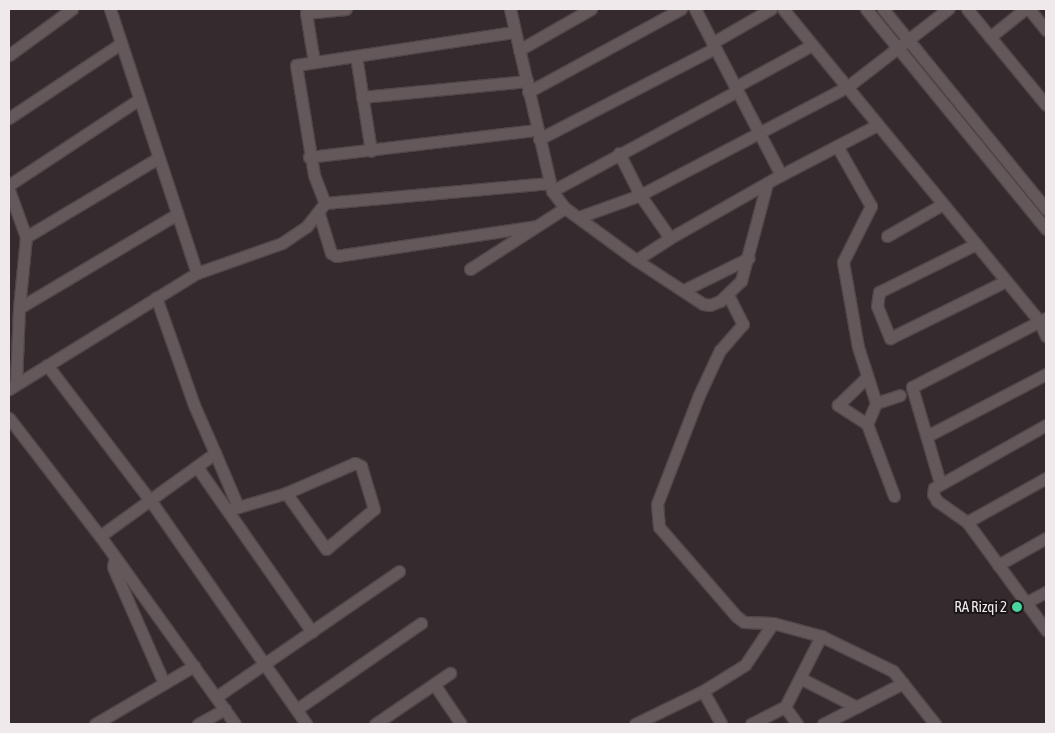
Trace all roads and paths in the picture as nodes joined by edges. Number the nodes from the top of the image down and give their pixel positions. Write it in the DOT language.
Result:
graph roads {
  1 [pos="50,9"];
  2 [pos="72,9"];
  3 [pos="110,9"];
  4 [pos="346,9"];
  5 [pos="510,9"];
  6 [pos="591,9"];
  7 [pos="681,9"];
  8 [pos="695,9"];
  9 [pos="771,9"];
  10 [pos="783,9"];
  11 [pos="866,9"];
  12 [pos="883,9"];
  13 [pos="948,9"];
  14 [pos="967,9"];
  15 [pos="1025,9"];
  16 [pos="1029,9"];
  17 [pos="57,19"];
  18 [pos="1046,30"];
  19 [pos="514,32"];
  20 [pos="990,37"];
  21 [pos="908,40"];
  22 [pos="120,44"];
  23 [pos="713,45"];
  24 [pos="812,45"];
  25 [pos="898,48"];
  26 [pos="519,50"];
  27 [pos="10,51"];
  28 [pos="356,56"];
  29 [pos="314,62"];
  30 [pos="528,87"];
  31 [pos="847,87"];
  32 [pos="736,89"];
  33 [pos="362,97"];
  34 [pos="138,100"];
  35 [pos="1044,100"];
  36 [pos="9,118"];
  37 [pos="877,125"];
  38 [pos="538,134"];
  39 [pos="760,135"];
  40 [pos="837,146"];
  41 [pos="371,151"];
  42 [pos="619,153"];
  43 [pos="309,157"];
  44 [pos="158,158"];
  45 [pos="781,175"];
  46 [pos="767,183"];
  47 [pos="9,185"];
  48 [pos="551,187"];
  49 [pos="9,190"];
  50 [pos="640,195"];
  51 [pos="325,203"];
  52 [pos="943,204"];
  53 [pos="564,208"];
  54 [pos="1046,210"];
  55 [pos="177,214"];
  56 [pos="319,214"];
  57 [pos="579,218"];
  58 [pos="536,226"];
  59 [pos="1046,229"];
  60 [pos="887,236"];
  61 [pos="26,237"];
  62 [pos="670,238"];
  63 [pos="976,244"];
  64 [pos="750,258"];
  65 [pos="636,260"];
  66 [pos="470,269"];
  67 [pos="197,273"];
  68 [pos="1006,281"];
  69 [pos="684,290"];
  70 [pos="728,295"];
  71 [pos="156,297"];
  72 [pos="19,308"];
  73 [pos="1042,319"];
  74 [pos="1046,336"];
  75 [pos="46,365"];
  76 [pos="1046,374"];
  77 [pos="867,377"];
  78 [pos="13,386"];
  79 [pos="900,396"];
  80 [pos="876,403"];
  81 [pos="9,418"];
  82 [pos="867,424"];
  83 [pos="1046,425"];
  84 [pos="927,436"];
  85 [pos="215,453"];
  86 [pos="197,467"];
  87 [pos="1046,478"];
  88 [pos="940,483"];
  89 [pos="286,493"];
  90 [pos="894,496"];
  91 [pos="150,500"];
  92 [pos="233,509"];
  93 [pos="967,522"];
  94 [pos="100,536"];
  95 [pos="1046,538"];
  96 [pos="115,557"];
  97 [pos="998,565"];
  98 [pos="399,572"];
  99 [pos="1046,592"];
  100 [pos="1025,603"];
  101 [pos="421,623"];
  102 [pos="773,624"];
  103 [pos="1046,630"];
  104 [pos="312,632"];
  105 [pos="821,636"];
  106 [pos="267,664"];
  107 [pos="194,666"];
  108 [pos="450,673"];
  109 [pos="800,678"];
  110 [pos="164,682"];
  111 [pos="903,683"];
  112 [pos="434,684"];
  113 [pos="703,691"];
  114 [pos="216,696"];
  115 [pos="785,707"];
  116 [pos="858,707"];
  117 [pos="225,709"];
  118 [pos="296,709"];
  119 [pos="390,720"];
  120 [pos="932,723"];
  121 [pos="95,724"];
  122 [pos="198,724"];
  123 [pos="235,724"];
  124 [pos="306,724"];
  125 [pos="375,724"];
  126 [pos="461,724"];
  127 [pos="636,724"];
  128 [pos="721,724"];
  129 [pos="751,724"];
  130 [pos="797,724"];
  131 [pos="824,724"];
  1 -- 17 [label="street"];
  2 -- 17 [label="street"];
  3 -- 22 [label="street"];
  4 -- 29 [label="street"];
  5 -- 19 [label="street"];
  6 -- 26 [label="street"];
  7 -- 30 [label="street"];
  8 -- 23 [label="street"];
  9 -- 23 [label="street"];
  10 -- 24 [label="street"];
  11 -- 25 [label="street"];
  12 -- 21 [label="street"];
  13 -- 21 [label="street"];
  14 -- 20 [label="street"];
  15 -- 20 [label="street"];
  16 -- 18 [label="street"];
  17 -- 27 [label="street"];
  19 -- 26 [label="street"];
  19 -- 28 [label="street"];
  20 -- 35 [label="street"];
  21 -- 25 [label="street"];
  21 -- 54 [label="street"];
  22 -- 34 [label="street"];
  22 -- 36 [label="street"];
  23 -- 32 [label="street"];
  23 -- 38 [label="street"];
  24 -- 31 [label="street"];
  24 -- 32 [label="street"];
  25 -- 31 [label="street"];
  25 -- 59 [label="street"];
  26 -- 30 [label="street"];
  28 -- 29 [label="street"];
  28 -- 33 [label="street"];
  29 -- 43 [label="street"];
  30 -- 33 [label="street"];
  30 -- 38 [label="street"];
  31 -- 37 [label="street"];
  31 -- 39 [label="street"];
  32 -- 39 [label="street"];
  32 -- 42 [label="street"];
  33 -- 41 [label="street"];
  34 -- 44 [label="street"];
  34 -- 47 [label="street"];
  37 -- 40 [label="street"];
  37 -- 52 [label="street"];
  38 -- 41 [label="street"];
  38 -- 48 [label="street"];
  39 -- 45 [label="street"];
  39 -- 50 [label="street"];
  40 -- 45 [label="street"];
  40 -- 77 [label="street"];
  41 -- 43 [label="street"];
  42 -- 48 [label="street"];
  42 -- 50 [label="street"];
  43 -- 51 [label="street"];
  44 -- 55 [label="street"];
  44 -- 61 [label="street"];
  45 -- 46 [label="street"];
  46 -- 62 [label="street"];
  46 -- 64 [label="street"];
  48 -- 51 [label="street"];
  48 -- 53 [label="street"];
  49 -- 61 [label="street"];
  50 -- 57 [label="street"];
  50 -- 62 [label="street"];
  51 -- 56 [label="street"];
  52 -- 60 [label="street"];
  52 -- 63 [label="street"];
  53 -- 57 [label="street"];
  53 -- 58 [label="street"];
  55 -- 67 [label="street"];
  55 -- 72 [label="street"];
  56 -- 58 [label="street"];
  56 -- 67 [label="street"];
  57 -- 65 [label="street"];
  58 -- 66 [label="street"];
  61 -- 72 [label="street"];
  62 -- 65 [label="street"];
  63 -- 68 [label="street"];
  63 -- 68 [label="street"];
  64 -- 69 [label="street"];
  64 -- 70 [label="street"];
  65 -- 69 [label="street"];
  67 -- 71 [label="street"];
  68 -- 73 [label="street"];
  69 -- 70 [label="street"];
  70 -- 102 [label="street"];
  71 -- 75 [label="street"];
  71 -- 85 [label="street"];
  72 -- 78 [label="street"];
  73 -- 74 [label="street"];
  73 -- 84 [label="street"];
  75 -- 78 [label="street"];
  75 -- 91 [label="street"];
  76 -- 84 [label="street"];
  77 -- 80 [label="street"];
  77 -- 82 [label="street"];
  79 -- 80 [label="street"];
  80 -- 82 [label="street"];
  81 -- 94 [label="street"];
  82 -- 90 [label="street"];
  83 -- 88 [label="street"];
  84 -- 88 [label="street"];
  85 -- 86 [label="street"];
  85 -- 92 [label="street"];
  86 -- 91 [label="street"];
  86 -- 92 [label="street"];
  87 -- 93 [label="street"];
  88 -- 93 [label="street"];
  89 -- 89 [label="street"];
  89 -- 92 [label="street"];
  91 -- 94 [label="street"];
  91 -- 106 [label="street"];
  92 -- 104 [label="street"];
  93 -- 97 [label="street"];
  94 -- 96 [label="street"];
  95 -- 97 [label="street"];
  96 -- 107 [label="street"];
  96 -- 110 [label="street"];
  97 -- 100 [label="street"];
  98 -- 104 [label="street"];
  99 -- 100 [label="street"];
  100 -- 103 [label="street"];
  101 -- 118 [label="street"];
  102 -- 105 [label="street"];
  102 -- 113 [label="street"];
  104 -- 106 [label="street"];
  105 -- 109 [label="street"];
  105 -- 111 [label="street"];
  106 -- 114 [label="street"];
  106 -- 118 [label="street"];
  107 -- 110 [label="street"];
  107 -- 114 [label="street"];
  108 -- 112 [label="street"];
  109 -- 115 [label="street"];
  109 -- 116 [label="street"];
  110 -- 121 [label="street"];
  111 -- 116 [label="street"];
  111 -- 120 [label="street"];
  112 -- 119 [label="street"];
  112 -- 126 [label="street"];
  113 -- 127 [label="street"];
  113 -- 128 [label="street"];
  114 -- 117 [label="street"];
  115 -- 129 [label="street"];
  115 -- 130 [label="street"];
  116 -- 131 [label="street"];
  117 -- 122 [label="street"];
  117 -- 123 [label="street"];
  118 -- 124 [label="street"];
  119 -- 125 [label="street"];
}
